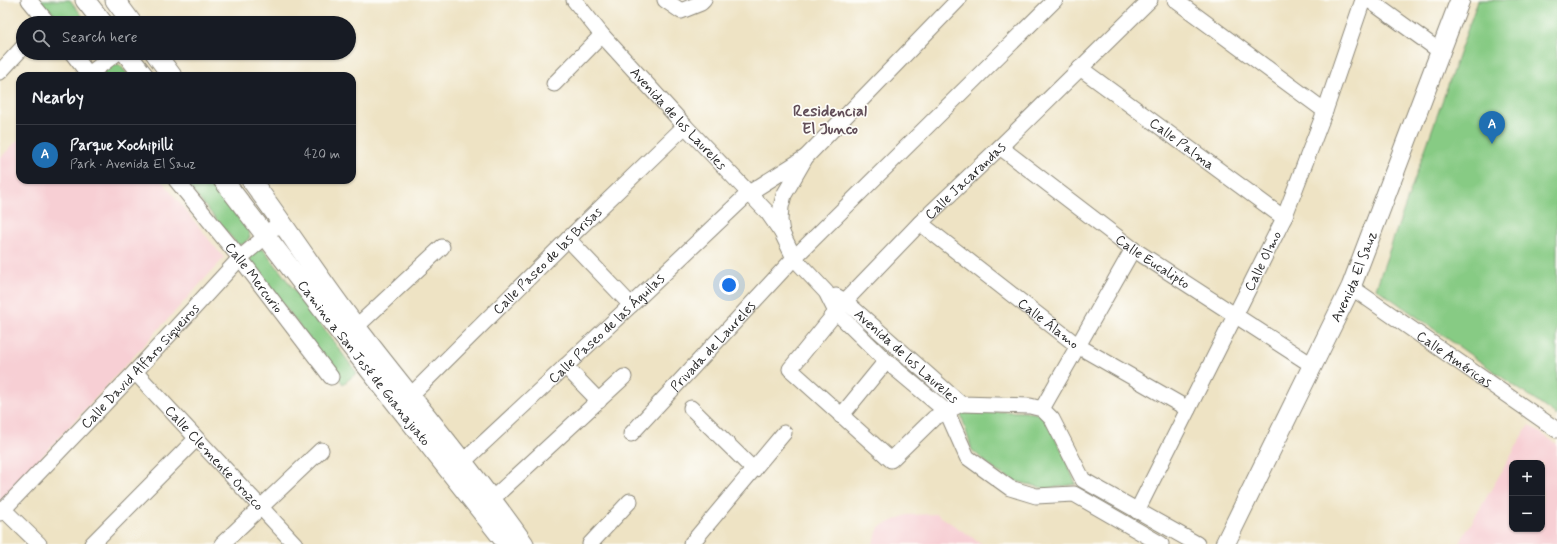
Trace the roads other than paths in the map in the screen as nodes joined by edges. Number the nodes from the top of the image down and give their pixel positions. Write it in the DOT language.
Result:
graph roads {
  1 [pos="29,0"];
  2 [pos="85,0"];
  3 [pos="115,0"];
  4 [pos="574,0"];
  5 [pos="665,0"];
  6 [pos="704,0"];
  7 [pos="958,0"];
  8 [pos="1055,0"];
  9 [pos="1150,0"];
  10 [pos="1175,0"];
  11 [pos="1363,0"];
  12 [pos="1369,0"];
  13 [pos="1460,0"];
  14 [pos="42,16"];
  15 [pos="98,16"];
  16 [pos="127,16"];
  17 [pos="602,35"];
  18 [pos="1441,52"];
  19 [pos="16,55"];
  20 [pos="77,60"];
  21 [pos="108,60"];
  22 [pos="131,60"];
  23 [pos="160,60"];
  24 [pos="1080,68"];
  25 [pos="0,72"];
  26 [pos="87,72"];
  27 [pos="93,72"];
  28 [pos="141,72"];
  29 [pos="169,72"];
  30 [pos="554,84"];
  31 [pos="1325,111"];
  32 [pos="685,126"];
  33 [pos="1000,147"];
  34 [pos="806,157"];
  35 [pos="179,184"];
  36 [pos="226,184"];
  37 [pos="254,184"];
  38 [pos="749,193"];
  39 [pos="1284,218"];
  40 [pos="281,220"];
  41 [pos="920,224"];
  42 [pos="782,233"];
  43 [pos="266,236"];
  44 [pos="568,239"];
  45 [pos="442,247"];
  46 [pos="1133,249"];
  47 [pos="240,258"];
  48 [pos="794,258"];
  49 [pos="1351,287"];
  50 [pos="632,305"];
  51 [pos="841,306"];
  52 [pos="1235,316"];
  53 [pos="335,326"];
  54 [pos="356,327"];
  55 [pos="1078,346"];
  56 [pos="886,361"];
  57 [pos="1312,365"];
  58 [pos="565,366"];
  59 [pos="135,372"];
  60 [pos="331,377"];
  61 [pos="624,377"];
  62 [pos="410,396"];
  63 [pos="598,401"];
  64 [pos="961,404"];
  65 [pos="691,408"];
  66 [pos="1042,408"];
  67 [pos="1188,409"];
  68 [pos="947,412"];
  69 [pos="841,416"];
  70 [pos="1557,430"];
  71 [pos="784,433"];
  72 [pos="631,434"];
  73 [pos="196,439"];
  74 [pos="321,450"];
  75 [pos="463,462"];
  76 [pos="754,470"];
  77 [pos="491,500"];
  78 [pos="630,501"];
  79 [pos="260,507"];
  80 [pos="2,511"];
  81 [pos="1137,511"];
  82 [pos="39,544"];
  83 [pos="92,544"];
  84 [pos="222,544"];
  85 [pos="295,544"];
  86 [pos="507,544"];
  87 [pos="524,544"];
  88 [pos="590,544"];
  89 [pos="691,544"];
  90 [pos="1161,544"];
  91 [pos="1197,544"];
  92 [pos="1225,544"];
  1 -- 14 [label="street"];
  2 -- 15 [label="main road"];
  3 -- 16 [label="main road"];
  4 -- 17 [label="street, Avenida de los Laureles"];
  5 -- 6 [label="street"];
  7 -- 34 [label="street"];
  8 -- 48 [label="street, Privada de Laureles"];
  9 -- 24 [label="street, Calle Jacarandas"];
  10 -- 31 [label="street"];
  11 -- 31 [label="street, Calle Olmo"];
  12 -- 18 [label="street"];
  13 -- 18 [label="main road, Avenida El Sauz"];
  17 -- 30 [label="street"];
  17 -- 32 [label="street, Avenida de los Laureles"];
  18 -- 49 [label="main road, Avenida El Sauz"];
  19 -- 25 [label="street"];
  20 -- 26 [label="street"];
  21 -- 27 [label="street"];
  22 -- 28 [label="main road"];
  23 -- 29 [label="main road"];
  24 -- 33 [label="street, Calle Jacarandas"];
  24 -- 39 [label="street, Calle Palma"];
  31 -- 39 [label="street, Calle Olmo"];
  32 -- 38 [label="street, Avenida de los Laureles"];
  32 -- 44 [label="street, Calle Paseo de las Brisas"];
  33 -- 41 [label="street, Calle Jacarandas"];
  33 -- 46 [label="street, Calle Eucalipto"];
  34 -- 38 [label="street, Calle Paseo de las Águilas"];
  34 -- 42 [label="street"];
  35 -- 47 [label="street, Calle Mercurio"];
  36 -- 43 [label="main road, Camino a San José de Guanajuato"];
  37 -- 40 [label="main road, Camino a San José de Guanajuato"];
  38 -- 42 [label="street, Avenida de los Laureles"];
  38 -- 50 [label="street, Calle Paseo de las Águilas"];
  39 -- 52 [label="street, Calle Olmo"];
  40 -- 43 [label="street, Calle David Alfaro Siqueiros"];
  40 -- 54 [label="main road, Camino a San José de Guanajuato"];
  41 -- 51 [label="street, Calle Jacarandas"];
  41 -- 55 [label="street, Calle Álamo"];
  42 -- 48 [label="street, Avenida de los Laureles"];
  43 -- 47 [label="street, Calle David Alfaro Siqueiros"];
  43 -- 53 [label="main road, Camino a San José de Guanajuato"];
  44 -- 50 [label="street"];
  44 -- 62 [label="street, Calle Paseo de las Brisas"];
  45 -- 54 [label="street"];
  46 -- 52 [label="street, Calle Eucalipto"];
  46 -- 55 [label="street"];
  47 -- 59 [label="street, Calle David Alfaro Siqueiros"];
  47 -- 60 [label="street, Calle Mercurio"];
  48 -- 51 [label="street, Avenida de los Laureles"];
  48 -- 72 [label="street, Privada de Laureles"];
  49 -- 57 [label="main road, Avenida El Sauz"];
  49 -- 70 [label="street, Calle Américas"];
  50 -- 58 [label="street, Calle Paseo de las Águilas"];
  51 -- 56 [label="street, Avenida de los Laureles"];
  51 -- 64 [label="street, Avenida de los Laureles"];
  51 -- 69 [label="street, Calle Jacarandas"];
  52 -- 57 [label="street, Calle Eucalipto"];
  52 -- 67 [label="street, Calle Olmo"];
  53 -- 62 [label="main road"];
  53 -- 86 [label="main road, Camino a San José de Guanajuato"];
  54 -- 62 [label="main road, Camino a San José de Guanajuato"];
  55 -- 66 [label="street"];
  55 -- 67 [label="street, Calle Álamo"];
  56 -- 68 [label="street, Avenida de los Laureles"];
  56 -- 69 [label="street"];
  57 -- 92 [label="main road, Avenida El Sauz"];
  58 -- 63 [label="street"];
  58 -- 75 [label="street, Calle Paseo de las Águilas"];
  59 -- 73 [label="street, Calle Clemente Orozco"];
  59 -- 80 [label="street, Calle David Alfaro Siqueiros"];
  61 -- 63 [label="street"];
  62 -- 75 [label="main road, Camino a San José de Guanajuato"];
  63 -- 77 [label="street"];
  64 -- 66 [label="street, Avenida de los Laureles"];
  64 -- 68 [label="street"];
  65 -- 76 [label="street"];
  66 -- 81 [label="street"];
  67 -- 81 [label="street, Calle Olmo"];
  68 -- 69 [label="street"];
  68 -- 90 [label="street, Avenida de los Laureles"];
  71 -- 76 [label="street"];
  73 -- 79 [label="street, Calle Clemente Orozco"];
  73 -- 83 [label="street"];
  74 -- 79 [label="street"];
  75 -- 77 [label="main road, Camino a San José de Guanajuato"];
  76 -- 89 [label="street"];
  77 -- 87 [label="main road, Camino a San José de Guanajuato"];
  78 -- 88 [label="street"];
  79 -- 84 [label="street"];
  79 -- 85 [label="street, Calle Clemente Orozco"];
  80 -- 82 [label="street"];
  81 -- 91 [label="street"];
}
